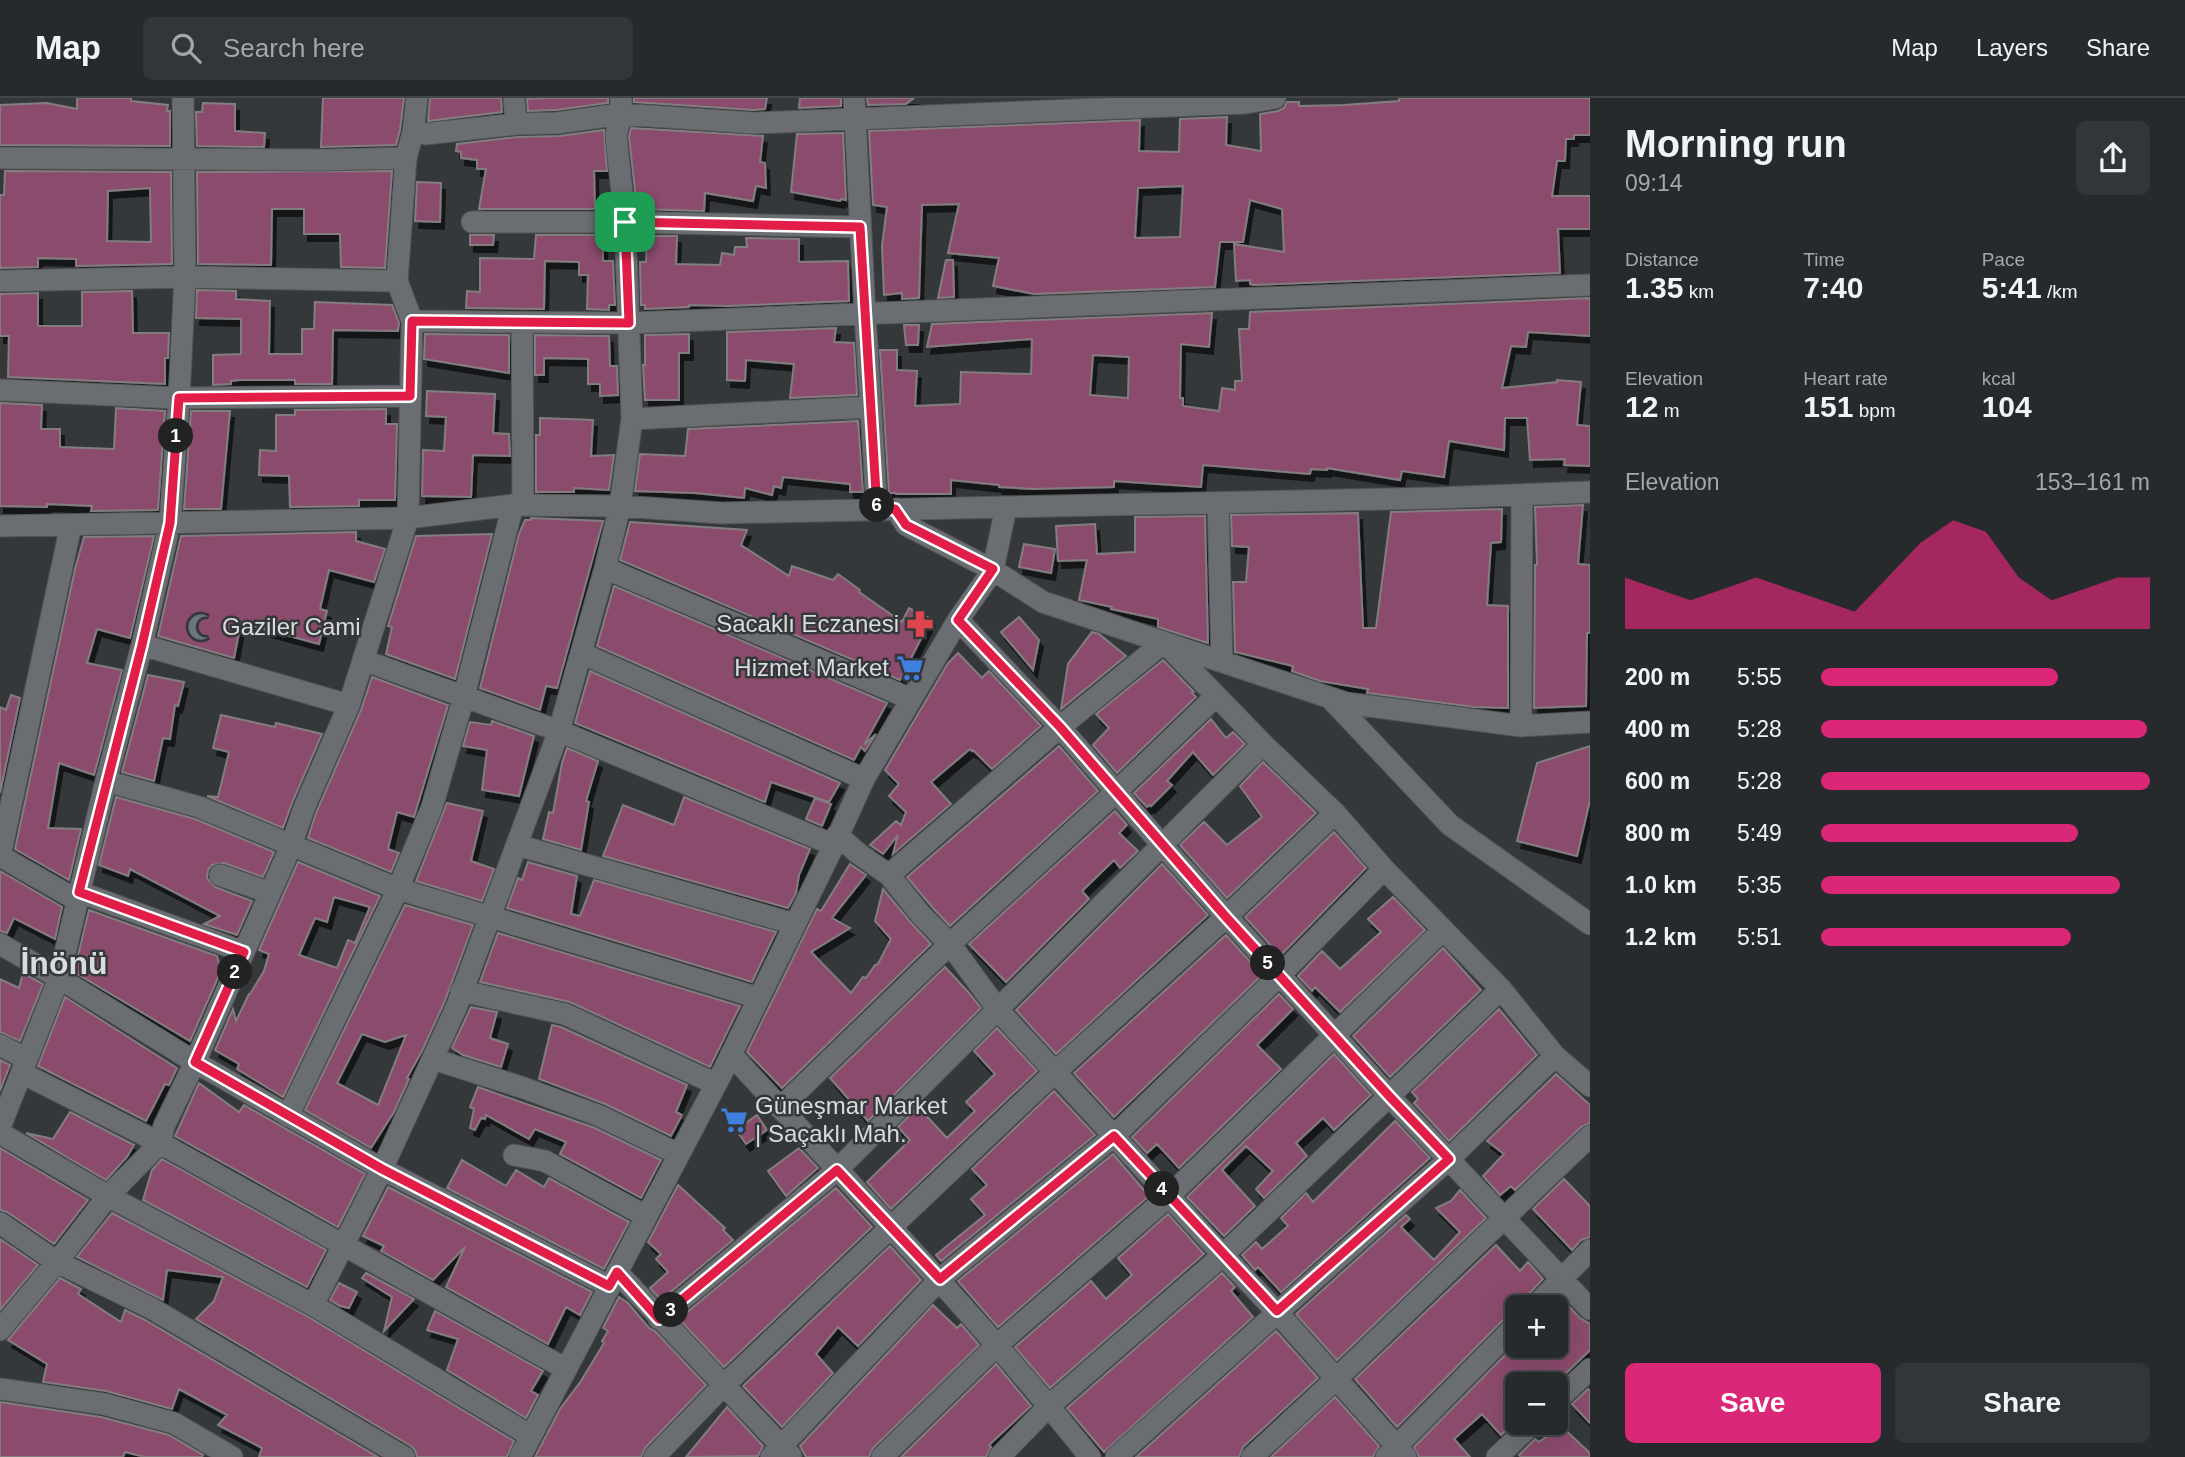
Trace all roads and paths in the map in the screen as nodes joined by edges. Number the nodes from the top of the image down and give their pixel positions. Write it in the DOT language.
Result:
graph roads {
  1 [pos="183,98"];
  2 [pos="417,98"];
  3 [pos="514,98"];
  4 [pos="1275,98"];
  5 [pos="621,106"];
  6 [pos="855,109"];
  7 [pos="516,124"];
  8 [pos="413,132"];
  9 [pos="0,158"];
  10 [pos="406,158"];
  11 [pos="185,159"];
  12 [pos="472,222"];
  13 [pos="625,222"];
  14 [pos="860,227"];
  15 [pos="185,277"];
  16 [pos="0,281"];
  17 [pos="397,281"];
  18 [pos="1590,285"];
  19 [pos="864,314"];
  20 [pos="412,321"];
  21 [pos="522,322"];
  22 [pos="629,323"];
  23 [pos="0,390"];
  24 [pos="410,396"];
  25 [pos="179,398"];
  26 [pos="870,407"];
  27 [pos="632,419"];
  28 [pos="1590,492"];
  29 [pos="1522,495"];
  30 [pos="1219,503"];
  31 [pos="513,505"];
  32 [pos="620,506"];
  33 [pos="1006,507"];
  34 [pos="886,510"];
  35 [pos="408,518"];
  36 [pos="170,523"];
  37 [pos="71,525"];
  38 [pos="0,526"];
  39 [pos="605,568"];
  40 [pos="993,569"];
  41 [pos="958,620"];
  42 [pos="1164,642"];
  43 [pos="142,645"];
  44 [pos="581,653"];
  45 [pos="363,660"];
  46 [pos="1222,662"];
  47 [pos="464,696"];
  48 [pos="1216,696"];
  49 [pos="1329,697"];
  50 [pos="911,699"];
  51 [pos="349,705"];
  52 [pos="1590,722"];
  53 [pos="1521,726"];
  54 [pos="1060,727"];
  55 [pos="559,731"];
  56 [pos="1264,744"];
  57 [pos="864,779"];
  58 [pos="106,781"];
  59 [pos="1116,792"];
  60 [pos="1335,813"];
  61 [pos="835,840"];
  62 [pos="517,845"];
  63 [pos="291,846"];
  64 [pos="1163,846"];
  65 [pos="0,856"];
  66 [pos="1384,869"];
  67 [pos="220,875"];
  68 [pos="888,875"];
  69 [pos="398,889"];
  70 [pos="270,893"];
  71 [pos="78,896"];
  72 [pos="490,915"];
  73 [pos="1226,917"];
  74 [pos="795,924"];
  75 [pos="1590,924"];
  76 [pos="1443,930"];
  77 [pos="0,944"];
  78 [pos="950,944"];
  79 [pos="244,952"];
  80 [pos="1280,975"];
  81 [pos="60,978"];
  82 [pos="1501,989"];
  83 [pos="461,991"];
  84 [pos="759,998"];
  85 [pos="999,1011"];
  86 [pos="1334,1034"];
  87 [pos="0,1045"];
  88 [pos="731,1054"];
  89 [pos="1555,1056"];
  90 [pos="433,1059"];
  91 [pos="195,1062"];
  92 [pos="24,1066"];
  93 [pos="1055,1072"];
  94 [pos="716,1084"];
  95 [pos="1590,1086"];
  96 [pos="1390,1097"];
  97 [pos="780,1108"];
  98 [pos="288,1116"];
  99 [pos="0,1127"];
  100 [pos="0,1133"];
  101 [pos="1114,1136"];
  102 [pos="1590,1136"];
  103 [pos="160,1143"];
  104 [pos="678,1154"];
  105 [pos="514,1155"];
  106 [pos="1449,1159"];
  107 [pos="382,1169"];
  108 [pos="837,1170"];
  109 [pos="108,1196"];
  110 [pos="1168,1196"];
  111 [pos="646,1216"];
  112 [pos="1503,1217"];
  113 [pos="0,1223"];
  114 [pos="890,1228"];
  115 [pos="343,1244"];
  116 [pos="1590,1250"];
  117 [pos="1223,1255"];
  118 [pos="57,1262"];
  119 [pos="613,1279"];
  120 [pos="940,1279"];
  121 [pos="1562,1279"];
  122 [pos="1546,1295"];
  123 [pos="313,1305"];
  124 [pos="1590,1310"];
  125 [pos="1277,1311"];
  126 [pos="659,1319"];
  127 [pos="0,1330"];
  128 [pos="1505,1337"];
  129 [pos="997,1345"];
  130 [pos="566,1368"];
  131 [pos="1590,1369"];
  132 [pos="1336,1379"];
  133 [pos="723,1386"];
  134 [pos="0,1389"];
  135 [pos="1568,1390"];
  136 [pos="1049,1406"];
  137 [pos="1520,1435"];
  138 [pos="531,1436"];
  139 [pos="782,1453"];
  140 [pos="1397,1454"];
  141 [pos="232,1457"];
  142 [pos="404,1457"];
  143 [pos="520,1457"];
  144 [pos="654,1457"];
  145 [pos="882,1457"];
  146 [pos="999,1457"];
  147 [pos="1090,1457"];
  148 [pos="1116,1457"];
  149 [pos="1252,1457"];
  150 [pos="1497,1457"];
  1 -- 11 [label="street"];
  2 -- 8 [label="street"];
  3 -- 7 [label="street"];
  4 -- 6 [label="street"];
  5 -- 6 [label="street"];
  5 -- 7 [label="street"];
  5 -- 13 [label="street"];
  6 -- 14 [label="street"];
  7 -- 8 [label="street"];
  8 -- 10 [label="street"];
  9 -- 11 [label="street"];
  10 -- 11 [label="street"];
  10 -- 17 [label="street"];
  11 -- 15 [label="street"];
  12 -- 13 [label="street"];
  13 -- 14 [label="street"];
  13 -- 22 [label="street"];
  14 -- 19 [label="street"];
  15 -- 16 [label="street"];
  15 -- 17 [label="street"];
  15 -- 25 [label="street"];
  17 -- 20 [label="street"];
  18 -- 19 [label="street"];
  19 -- 22 [label="street"];
  19 -- 26 [label="street"];
  20 -- 21 [label="street"];
  20 -- 24 [label="street"];
  21 -- 22 [label="street"];
  21 -- 31 [label="street"];
  22 -- 27 [label="street"];
  23 -- 25 [label="street"];
  24 -- 25 [label="street"];
  24 -- 35 [label="street"];
  25 -- 36 [label="street"];
  26 -- 27 [label="street"];
  26 -- 34 [label="street"];
  27 -- 32 [label="street"];
  28 -- 29 [label="street"];
  29 -- 30 [label="street"];
  29 -- 53 [label="street"];
  30 -- 33 [label="street"];
  30 -- 46 [label="street"];
  31 -- 32 [label="street"];
  31 -- 35 [label="street"];
  31 -- 47 [label="street"];
  32 -- 34 [label="street"];
  32 -- 39 [label="street"];
  33 -- 34 [label="street"];
  33 -- 40 [label="street"];
  34 -- 40 [label="street"];
  35 -- 36 [label="street"];
  35 -- 45 [label="street"];
  36 -- 37 [label="street"];
  36 -- 43 [label="street"];
  37 -- 38 [label="street"];
  37 -- 65 [label="street"];
  39 -- 44 [label="street"];
  39 -- 50 [label="street"];
  40 -- 41 [label="street"];
  40 -- 42 [label="street"];
  41 -- 50 [label="street"];
  41 -- 54 [label="street"];
  42 -- 46 [label="street"];
  42 -- 48 [label="street"];
  42 -- 54 [label="street"];
  43 -- 51 [label="street"];
  43 -- 58 [label="street"];
  44 -- 55 [label="street"];
  44 -- 57 [label="street"];
  45 -- 47 [label="street"];
  45 -- 51 [label="street"];
  46 -- 49 [label="street"];
  47 -- 55 [label="street"];
  47 -- 69 [label="street"];
  48 -- 56 [label="street"];
  48 -- 59 [label="street"];
  49 -- 53 [label="street"];
  49 -- 75 [label="street"];
  50 -- 57 [label="street"];
  51 -- 63 [label="street"];
  52 -- 53 [label="street"];
  54 -- 59 [label="street"];
  54 -- 68 [label="street"];
  55 -- 61 [label="street"];
  55 -- 62 [label="street"];
  56 -- 60 [label="street"];
  56 -- 64 [label="street"];
  57 -- 61 [label="street"];
  58 -- 63 [label="street"];
  58 -- 71 [label="street"];
  59 -- 64 [label="street"];
  59 -- 78 [label="street"];
  60 -- 66 [label="street"];
  60 -- 73 [label="street"];
  61 -- 68 [label="street"];
  61 -- 74 [label="street"];
  62 -- 72 [label="street"];
  62 -- 74 [label="street"];
  63 -- 69 [label="street"];
  63 -- 70 [label="street"];
  64 -- 73 [label="street"];
  64 -- 85 [label="street"];
  65 -- 71 [label="street"];
  66 -- 76 [label="street"];
  66 -- 80 [label="street"];
  67 -- 70 [label="street"];
  68 -- 78 [label="street"];
  69 -- 72 [label="street"];
  69 -- 98 [label="street"];
  70 -- 79 [label="street"];
  71 -- 79 [label="street"];
  71 -- 81 [label="street"];
  72 -- 83 [label="street"];
  72 -- 84 [label="street"];
  73 -- 80 [label="street"];
  73 -- 93 [label="street"];
  74 -- 84 [label="street"];
  76 -- 82 [label="street"];
  76 -- 86 [label="street"];
  77 -- 81 [label="street"];
  78 -- 85 [label="street"];
  78 -- 97 [label="street"];
  79 -- 91 [label="street"];
  80 -- 86 [label="street"];
  80 -- 101 [label="street"];
  81 -- 91 [label="street"];
  81 -- 92 [label="street"];
  82 -- 89 [label="street"];
  82 -- 96 [label="street"];
  83 -- 90 [label="street"];
  83 -- 94 [label="street"];
  84 -- 88 [label="street"];
  85 -- 93 [label="street"];
  85 -- 108 [label="street"];
  86 -- 96 [label="street"];
  86 -- 110 [label="street"];
  87 -- 92 [label="street"];
  88 -- 94 [label="street"];
  88 -- 97 [label="street"];
  89 -- 95 [label="street"];
  89 -- 106 [label="street"];
  90 -- 104 [label="street"];
  90 -- 107 [label="street"];
  91 -- 98 [label="street"];
  91 -- 103 [label="street"];
  92 -- 99 [label="street"];
  92 -- 103 [label="street"];
  93 -- 101 [label="street"];
  93 -- 114 [label="street"];
  94 -- 104 [label="street"];
  96 -- 106 [label="street"];
  96 -- 117 [label="street"];
  97 -- 108 [label="street"];
  98 -- 107 [label="street"];
  100 -- 109 [label="street"];
  101 -- 110 [label="street"];
  101 -- 120 [label="street"];
  102 -- 112 [label="street"];
  103 -- 109 [label="street"];
  103 -- 115 [label="street"];
  104 -- 111 [label="street"];
  105 -- 111 [label="street"];
  106 -- 112 [label="street"];
  106 -- 125 [label="street"];
  107 -- 115 [label="street"];
  107 -- 119 [label="street"];
  108 -- 114 [label="street"];
  108 -- 126 [label="street"];
  109 -- 118 [label="street"];
  109 -- 123 [label="street"];
  110 -- 117 [label="street"];
  110 -- 129 [label="street"];
  111 -- 119 [label="street"];
  112 -- 121 [label="street"];
  112 -- 132 [label="street"];
  113 -- 118 [label="street"];
  114 -- 120 [label="street"];
  114 -- 133 [label="street"];
  115 -- 123 [label="street"];
  115 -- 130 [label="street"];
  116 -- 121 [label="street"];
  117 -- 125 [label="street"];
  117 -- 136 [label="street"];
  118 -- 127 [label="street"];
  118 -- 142 [label="street"];
  119 -- 126 [label="street"];
  119 -- 130 [label="street"];
  120 -- 129 [label="street"];
  120 -- 139 [label="street"];
  121 -- 122 [label="street"];
  121 -- 124 [label="street"];
  123 -- 138 [label="street"];
  125 -- 132 [label="street"];
  125 -- 148 [label="street"];
  126 -- 133 [label="street"];
  128 -- 140 [label="street"];
  129 -- 136 [label="street"];
  129 -- 145 [label="street"];
  130 -- 138 [label="street"];
  131 -- 135 [label="street"];
  132 -- 140 [label="street"];
  132 -- 149 [label="street"];
  133 -- 139 [label="street"];
  133 -- 144 [label="street"];
  134 -- 141 [label="street"];
  136 -- 146 [label="street"];
  136 -- 147 [label="street"];
  137 -- 150 [label="street"];
  138 -- 143 [label="street"];
}
